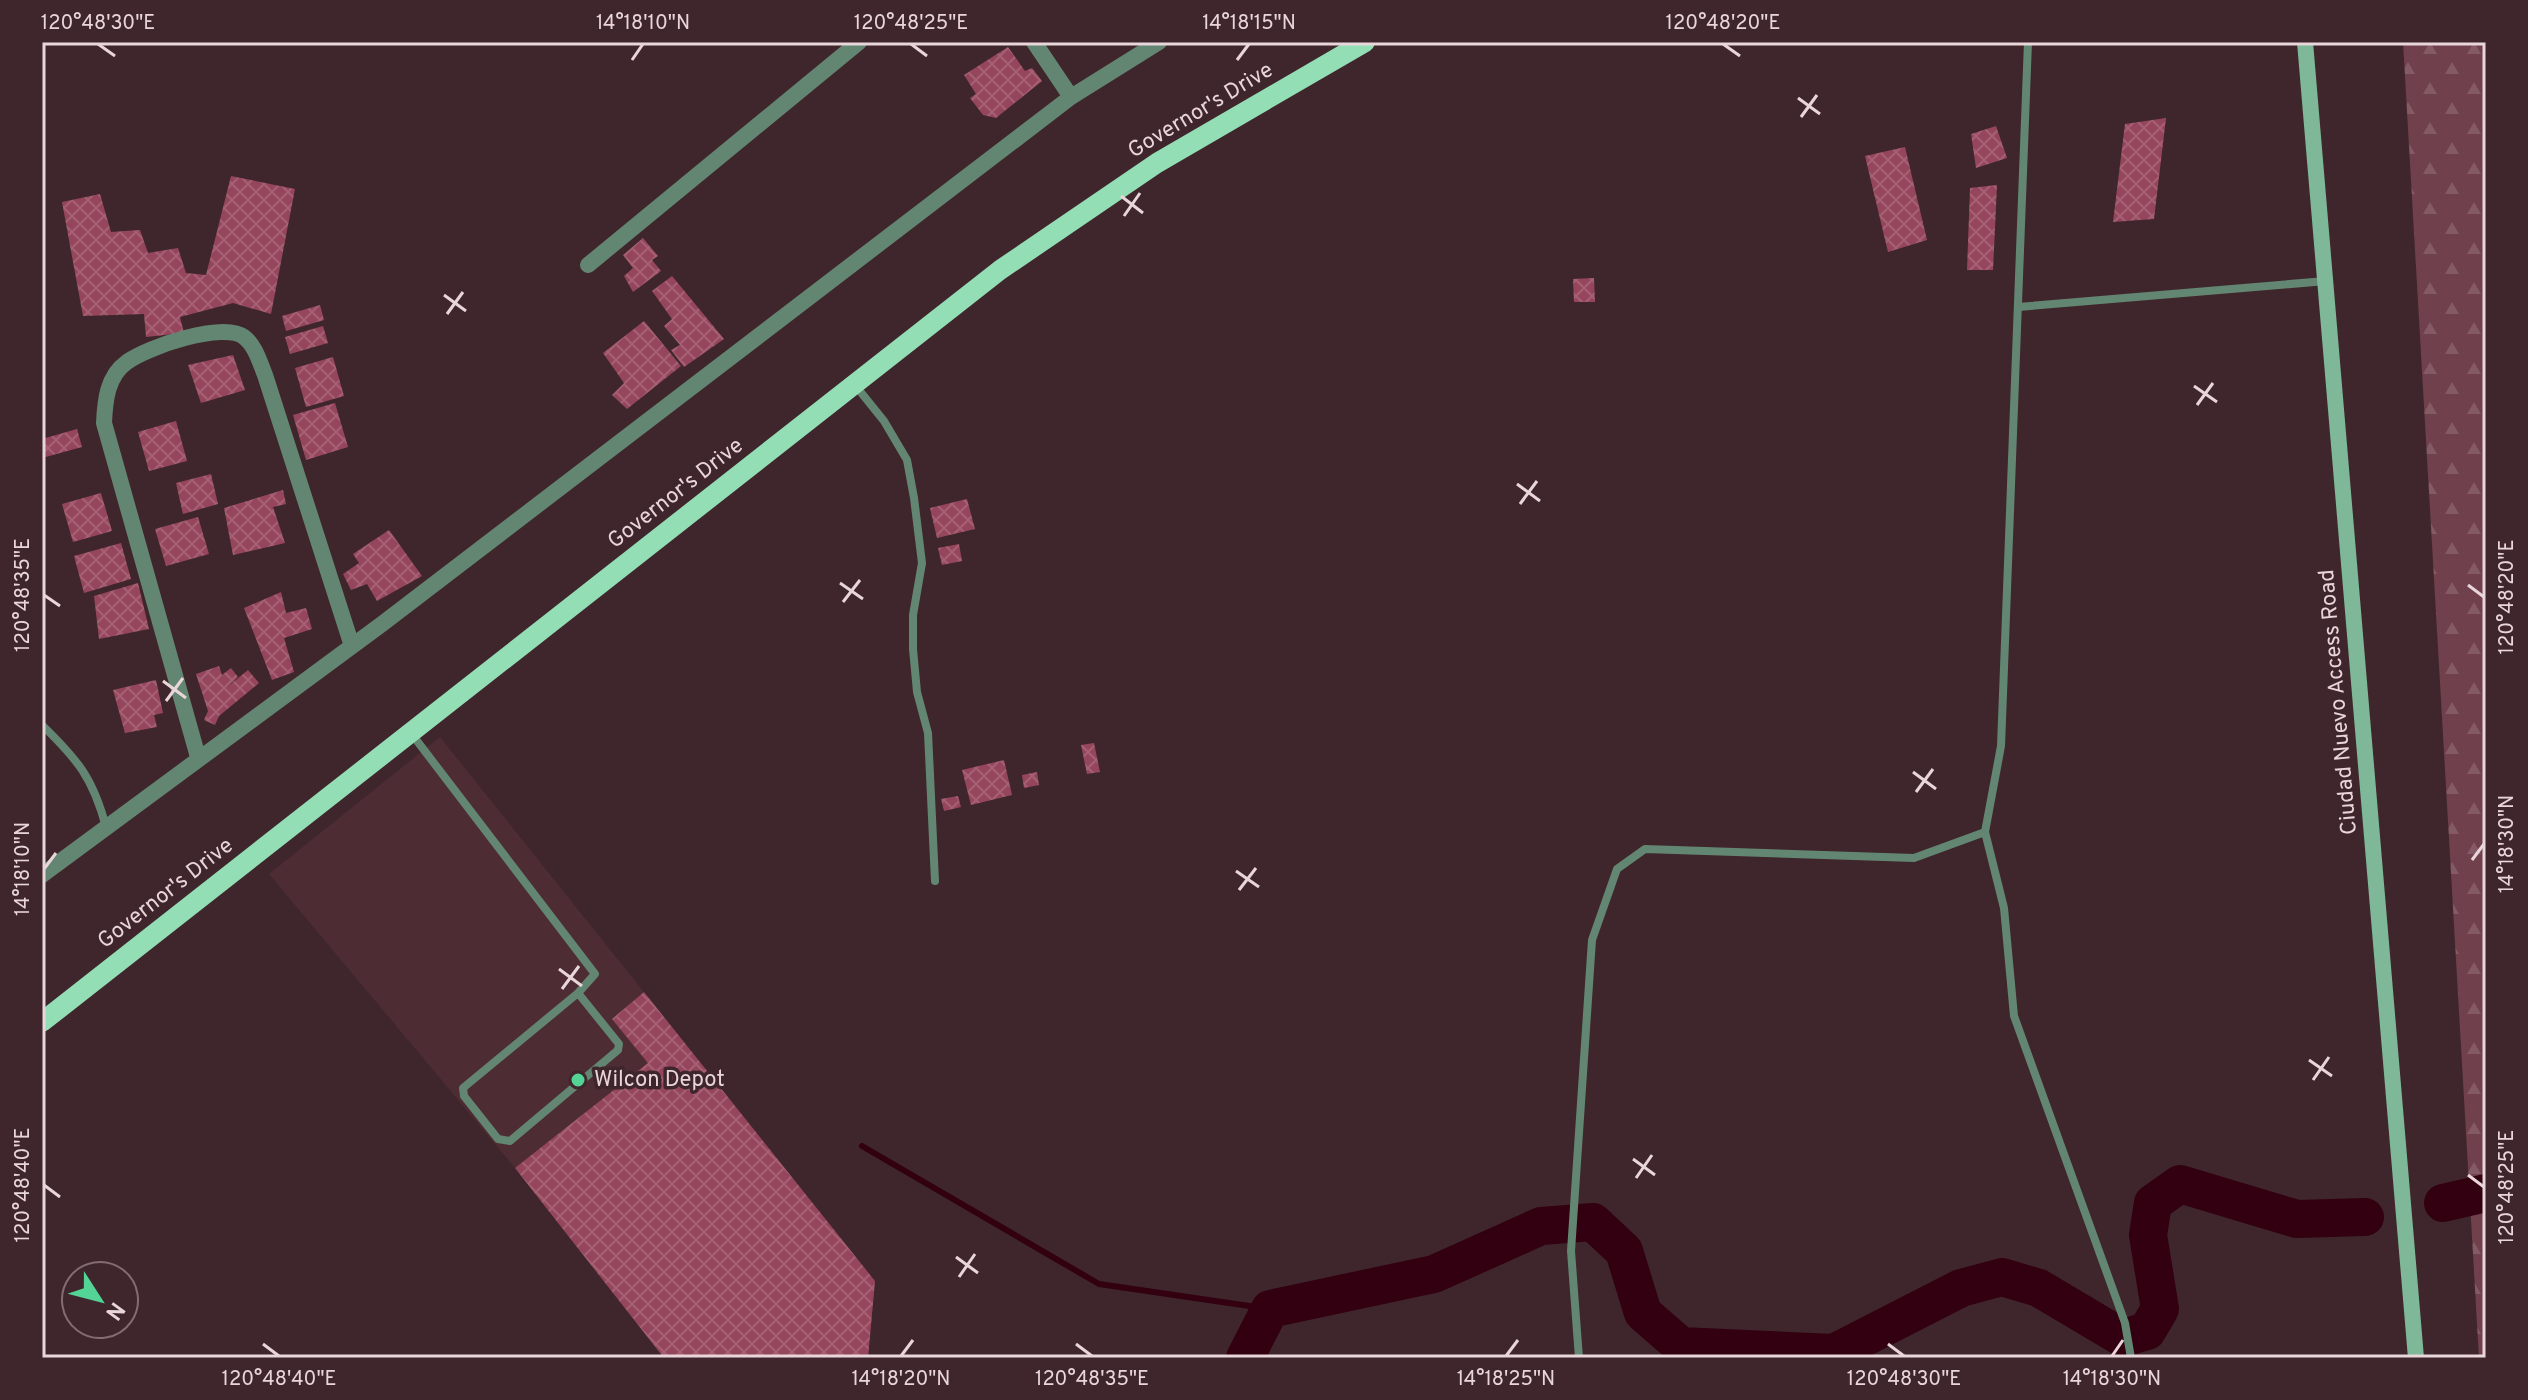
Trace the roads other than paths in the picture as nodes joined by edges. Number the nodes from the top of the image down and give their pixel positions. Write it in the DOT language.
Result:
graph roads {
  1 [pos="859,42"];
  2 [pos="1034,42"];
  3 [pos="1159,42"];
  4 [pos="2028,42"];
  5 [pos="2305,42"];
  6 [pos="1357,44"];
  7 [pos="1071,97"];
  8 [pos="588,265"];
  9 [pos="2326,281"];
  10 [pos="2018,307"];
  11 [pos="855,384"];
  12 [pos="352,646"];
  13 [pos="42,725"];
  14 [pos="411,733"];
  15 [pos="198,757"];
  16 [pos="106,827"];
  17 [pos="1985,832"];
  18 [pos="42,875"];
  19 [pos="935,881"];
  20 [pos="578,993"];
  21 [pos="43,1020"];
  22 [pos="1579,1358"];
  23 [pos="2131,1358"];
  24 [pos="2416,1358"];
  1 -- 8 [label="street"];
  2 -- 7 [label="street"];
  3 -- 7 [label="street"];
  4 -- 10 [label="lane"];
  5 -- 9 [label="street, Ciudad Nuevo Access Road"];
  6 -- 11 [label="main road, Governor's Drive"];
  7 -- 12 [label="street"];
  9 -- 10 [label="lane"];
  9 -- 24 [label="street, Ciudad Nuevo Access Road"];
  10 -- 17 [label="lane"];
  11 -- 14 [label="main road, Governor's Drive"];
  11 -- 19 [label="lane"];
  12 -- 15 [label="street"];
  12 -- 15 [label="street"];
  13 -- 16 [label="lane"];
  14 -- 20 [label="lane"];
  14 -- 21 [label="main road, Governor's Drive"];
  15 -- 16 [label="street"];
  16 -- 18 [label="street"];
  17 -- 22 [label="lane"];
  17 -- 23 [label="lane"];
  20 -- 20 [label="lane"];
}
